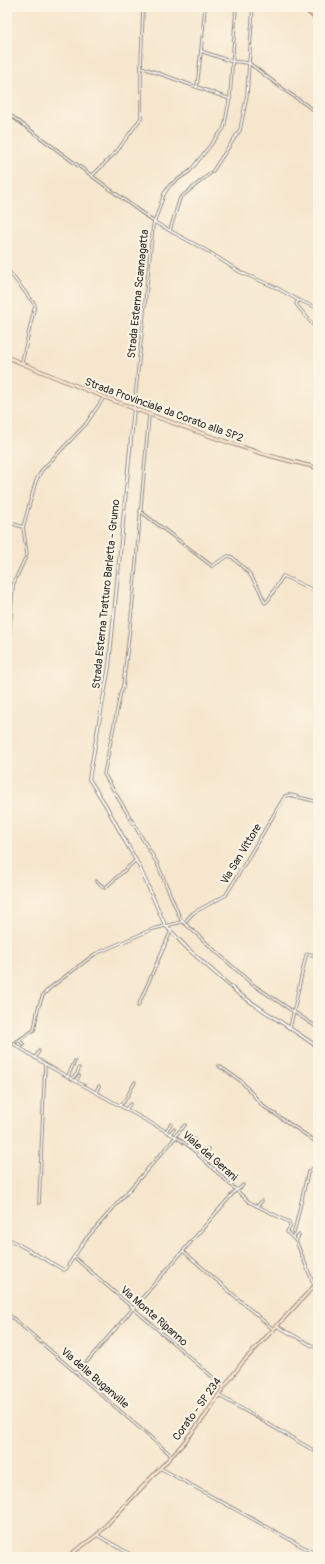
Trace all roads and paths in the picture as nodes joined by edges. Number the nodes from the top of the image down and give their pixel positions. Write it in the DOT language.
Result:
graph roads {
  1 [pos="143,7"];
  2 [pos="205,7"];
  3 [pos="236,7"];
  4 [pos="253,7"];
  5 [pos="305,7"];
  6 [pos="318,18"];
  7 [pos="201,52"];
  8 [pos="233,61"];
  9 [pos="249,63"];
  10 [pos="141,67"];
  11 [pos="197,88"];
  12 [pos="230,99"];
  13 [pos="7,110"];
  14 [pos="318,113"];
  15 [pos="93,176"];
  16 [pos="155,223"];
  17 [pos="170,231"];
  18 [pos="7,269"];
  19 [pos="298,300"];
  20 [pos="318,308"];
  21 [pos="318,331"];
  22 [pos="7,357"];
  23 [pos="31,367"];
  24 [pos="104,397"];
  25 [pos="134,408"];
  26 [pos="149,415"];
  27 [pos="318,468"];
  28 [pos="140,511"];
  29 [pos="7,522"];
  30 [pos="23,527"];
  31 [pos="318,596"];
  32 [pos="7,668"];
  33 [pos="318,802"];
  34 [pos="136,860"];
  35 [pos="96,881"];
  36 [pos="183,922"];
  37 [pos="164,925"];
  38 [pos="171,931"];
  39 [pos="318,956"];
  40 [pos="138,1006"];
  41 [pos="293,1011"];
  42 [pos="290,1028"];
  43 [pos="318,1028"];
  44 [pos="19,1040"];
  45 [pos="14,1044"];
  46 [pos="24,1045"];
  47 [pos="318,1047"];
  48 [pos="7,1048"];
  49 [pos="39,1051"];
  50 [pos="35,1058"];
  51 [pos="75,1061"];
  52 [pos="45,1064"];
  53 [pos="53,1064"];
  54 [pos="219,1066"];
  55 [pos="51,1067"];
  56 [pos="79,1068"];
  57 [pos="68,1076"];
  58 [pos="79,1076"];
  59 [pos="72,1078"];
  60 [pos="76,1080"];
  61 [pos="135,1082"];
  62 [pos="100,1086"];
  63 [pos="96,1092"];
  64 [pos="130,1104"];
  65 [pos="120,1105"];
  66 [pos="126,1109"];
  67 [pos="171,1124"];
  68 [pos="185,1125"];
  69 [pos="174,1129"];
  70 [pos="166,1131"];
  71 [pos="170,1133"];
  72 [pos="175,1136"];
  73 [pos="194,1139"];
  74 [pos="318,1143"];
  75 [pos="189,1146"];
  76 [pos="209,1149"];
  77 [pos="203,1150"];
  78 [pos="200,1156"];
  79 [pos="202,1158"];
  80 [pos="218,1165"];
  81 [pos="318,1165"];
  82 [pos="214,1170"];
  83 [pos="237,1177"];
  84 [pos="230,1179"];
  85 [pos="228,1182"];
  86 [pos="231,1185"];
  87 [pos="243,1185"];
  88 [pos="236,1190"];
  89 [pos="262,1201"];
  90 [pos="39,1203"];
  91 [pos="257,1206"];
  92 [pos="299,1235"];
  93 [pos="293,1237"];
  94 [pos="7,1238"];
  95 [pos="296,1241"];
  96 [pos="183,1251"];
  97 [pos="74,1257"];
  98 [pos="318,1282"];
  99 [pos="315,1285"];
  100 [pos="133,1308"];
  101 [pos="7,1313"];
  102 [pos="277,1326"];
  103 [pos="274,1330"];
  104 [pos="318,1349"];
  105 [pos="77,1373"];
  106 [pos="224,1386"];
  107 [pos="218,1396"];
  108 [pos="318,1453"];
  109 [pos="172,1456"];
  110 [pos="160,1468"];
  111 [pos="97,1535"];
  112 [pos="318,1555"];
  113 [pos="67,1557"];
  114 [pos="135,1557"];
  1 -- 10 [label="street"];
  2 -- 7 [label="street"];
  3 -- 8 [label="street"];
  4 -- 9 [label="street"];
  5 -- 6 [label="highway"];
  5 -- 6 [label="highway"];
  7 -- 8 [label="street"];
  7 -- 11 [label="street"];
  8 -- 9 [label="street"];
  8 -- 12 [label="street"];
  9 -- 14 [label="street"];
  9 -- 17 [label="street"];
  10 -- 11 [label="street"];
  10 -- 15 [label="street"];
  11 -- 12 [label="street"];
  12 -- 16 [label="street"];
  13 -- 15 [label="street"];
  15 -- 16 [label="street"];
  16 -- 17 [label="street, Strada Esterna Scannagatta"];
  16 -- 25 [label="street, Strada Esterna Scannagatta"];
  17 -- 19 [label="street, Strada Esterna Scannagatta"];
  18 -- 23 [label="street"];
  19 -- 20 [label="street, Strada Esterna Scannagatta"];
  19 -- 21 [label="street"];
  22 -- 23 [label="main road, Strada Provinciale da Corato alla SP2"];
  23 -- 24 [label="main road, Strada Provinciale da Corato alla SP2"];
  24 -- 25 [label="main road, Strada Provinciale da Corato alla SP2"];
  24 -- 30 [label="street"];
  25 -- 26 [label="main road, Strada Provinciale da Corato alla SP2"];
  25 -- 34 [label="street, Strada Esterna Tratturo Barletta - Grumo"];
  26 -- 27 [label="main road, Strada Provinciale da Corato alla SP2"];
  26 -- 28 [label="street"];
  28 -- 31 [label="street"];
  28 -- 36 [label="street"];
  29 -- 30 [label="street"];
  30 -- 32 [label="street"];
  33 -- 36 [label="street, Via San Vittore"];
  34 -- 35 [label="street"];
  34 -- 37 [label="street, Strada Esterna Tratturo Barletta - Grumo"];
  36 -- 37 [label="street, Via San Vittore"];
  36 -- 41 [label="street"];
  37 -- 38 [label="street, Strada Esterna Tratturo Barletta - Grumo"];
  37 -- 44 [label="street, Via San Vittore"];
  38 -- 40 [label="street"];
  38 -- 42 [label="street, Strada Esterna Tratturo Barletta - Grumo"];
  39 -- 41 [label="street"];
  41 -- 42 [label="street"];
  41 -- 43 [label="street"];
  42 -- 47 [label="street, Strada Esterna Tratturo Barletta - Grumo"];
  44 -- 45 [label="street, Via San Vittore"];
  44 -- 46 [label="street"];
  45 -- 48 [label="street, Via San Vittore"];
  45 -- 50 [label="street, Viale dei Gerani"];
  49 -- 50 [label="street"];
  50 -- 52 [label="street, Viale dei Gerani"];
  51 -- 57 [label="street"];
  52 -- 55 [label="street, Viale dei Gerani"];
  52 -- 90 [label="street"];
  53 -- 55 [label="street"];
  54 -- 74 [label="street"];
  55 -- 57 [label="street, Viale dei Gerani"];
  56 -- 59 [label="street"];
  57 -- 59 [label="street, Viale dei Gerani"];
  58 -- 60 [label="street"];
  59 -- 60 [label="street, Viale dei Gerani"];
  60 -- 63 [label="street, Viale dei Gerani"];
  61 -- 65 [label="street"];
  62 -- 63 [label="street"];
  63 -- 65 [label="street, Viale dei Gerani"];
  64 -- 66 [label="street"];
  65 -- 66 [label="street, Viale dei Gerani"];
  66 -- 70 [label="street, Viale dei Gerani"];
  67 -- 70 [label="street"];
  68 -- 72 [label="street"];
  69 -- 71 [label="street"];
  70 -- 71 [label="street, Viale dei Gerani"];
  71 -- 72 [label="street, Viale dei Gerani"];
  72 -- 75 [label="street, Viale dei Gerani"];
  72 -- 97 [label="street"];
  73 -- 75 [label="street"];
  75 -- 78 [label="street, Viale dei Gerani"];
  76 -- 79 [label="street"];
  77 -- 78 [label="street"];
  78 -- 79 [label="street, Viale dei Gerani"];
  79 -- 82 [label="street, Viale dei Gerani"];
  80 -- 82 [label="street"];
  81 -- 93 [label="street"];
  82 -- 85 [label="street, Viale dei Gerani"];
  83 -- 86 [label="street"];
  84 -- 85 [label="street"];
  85 -- 86 [label="street, Viale dei Gerani"];
  86 -- 88 [label="street, Viale dei Gerani"];
  87 -- 88 [label="street"];
  88 -- 91 [label="street, Viale dei Gerani"];
  88 -- 96 [label="street"];
  89 -- 91 [label="street"];
  91 -- 93 [label="street, Viale dei Gerani"];
  92 -- 95 [label="street"];
  93 -- 95 [label="street, Viale dei Gerani"];
  94 -- 97 [label="street"];
  95 -- 99 [label="street, Viale dei Gerani"];
  96 -- 100 [label="street"];
  96 -- 103 [label="street"];
  97 -- 100 [label="street, Via Monte Ripanno"];
  98 -- 99 [label="main road, Corato - SP 234"];
  99 -- 102 [label="main road, Corato - SP 234"];
  100 -- 105 [label="street"];
  100 -- 106 [label="street, Via Monte Ripanno"];
  101 -- 105 [label="street, Via delle Buganville"];
  102 -- 103 [label="main road, Corato - SP 234"];
  102 -- 104 [label="street"];
  103 -- 106 [label="main road, Corato - SP 234"];
  105 -- 109 [label="street, Via delle Buganville"];
  106 -- 107 [label="main road, Corato - SP 234"];
  107 -- 108 [label="street"];
  107 -- 109 [label="main road, Corato - SP 234"];
  109 -- 110 [label="main road, Corato - SP 234"];
  110 -- 111 [label="main road, Corato - SP 234"];
  110 -- 112 [label="street"];
  111 -- 113 [label="main road, Corato - SP 234"];
  111 -- 114 [label="street"];
}
